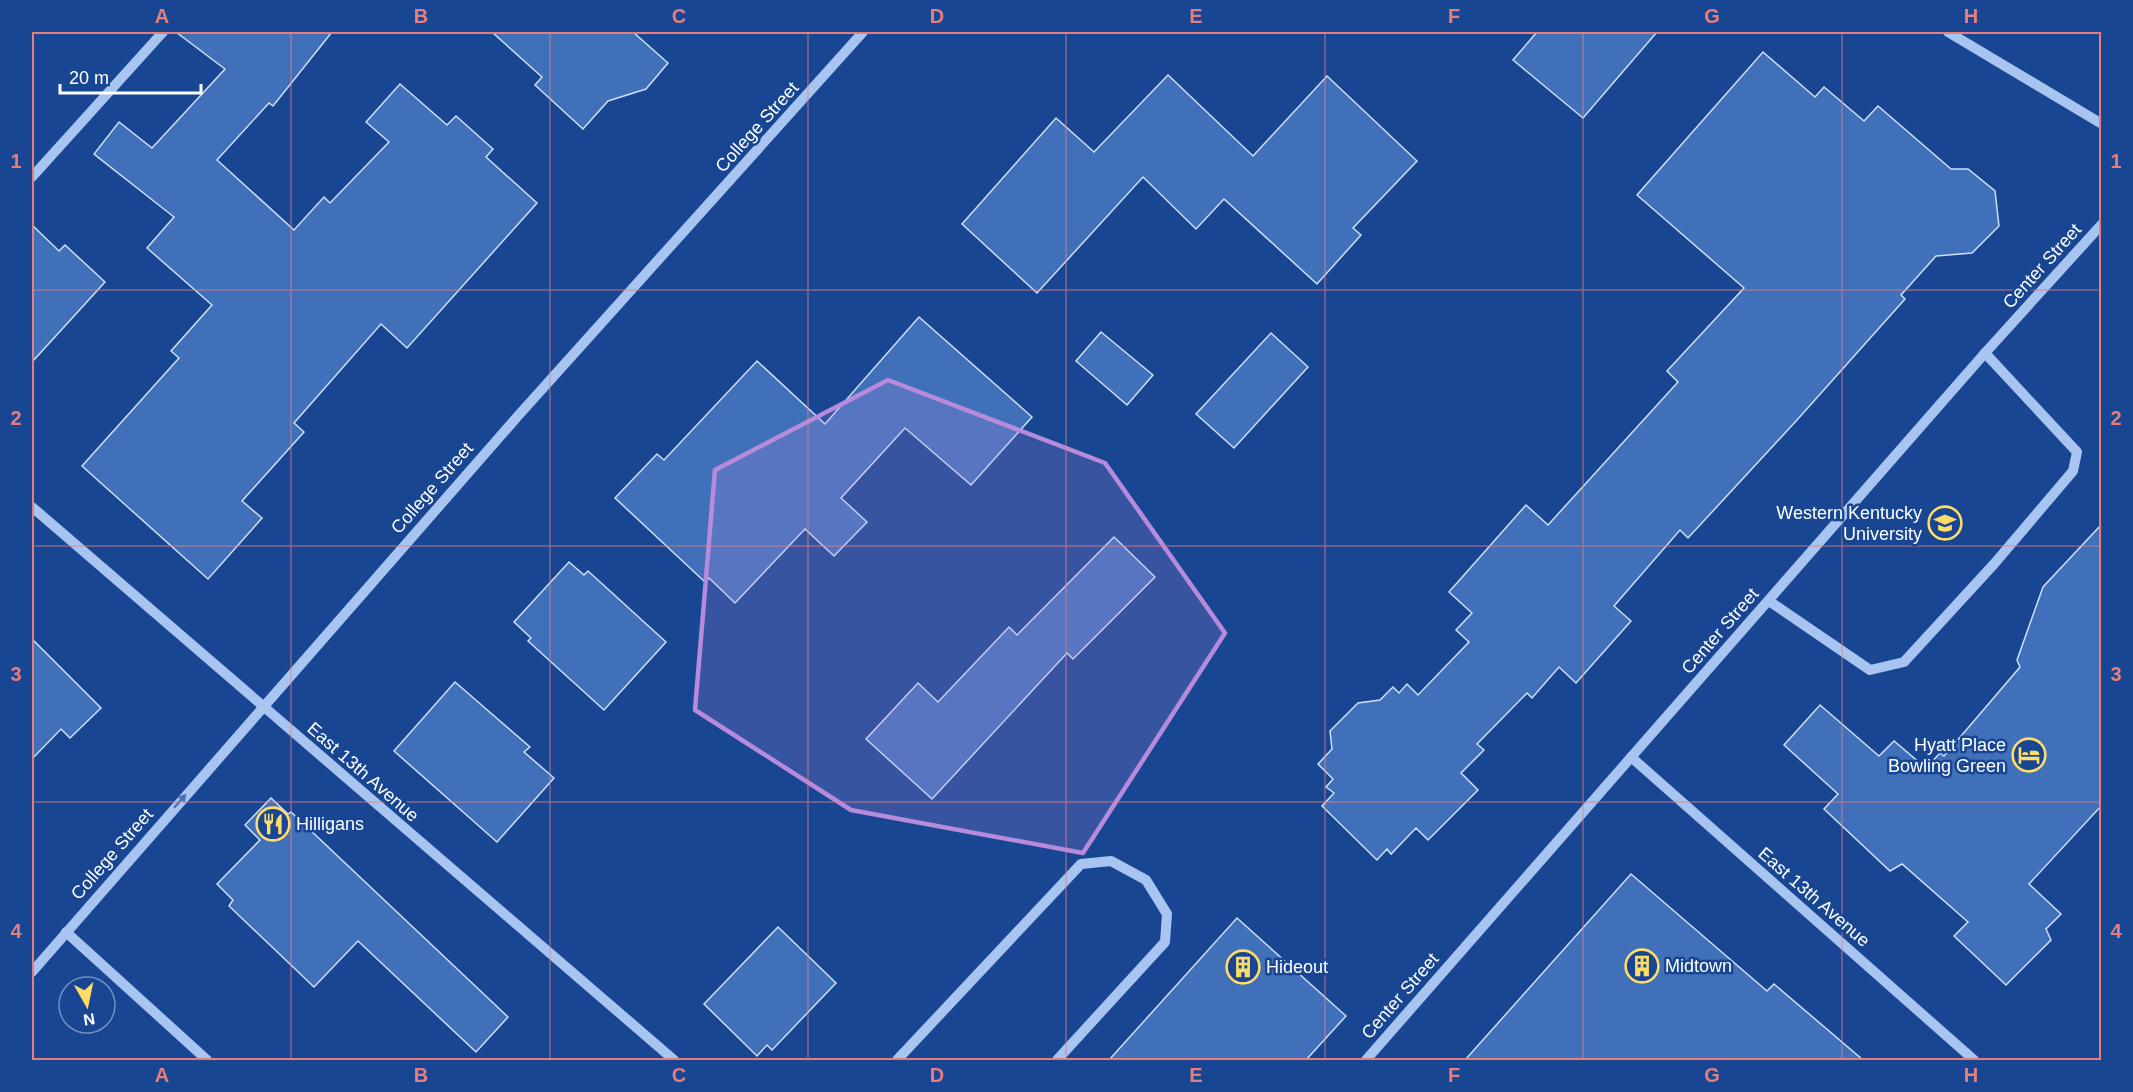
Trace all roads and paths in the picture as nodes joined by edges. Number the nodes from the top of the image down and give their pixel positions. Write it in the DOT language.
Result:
graph roads {
  1 [pos="163,32"];
  2 [pos="863,32"];
  3 [pos="1948,32"];
  4 [pos="2102,124"];
  5 [pos="32,177"];
  6 [pos="2102,224"];
  7 [pos="1985,353"];
  8 [pos="32,507"];
  9 [pos="1769,601"];
  10 [pos="262,707"];
  11 [pos="1631,758"];
  12 [pos="66,932"];
  13 [pos="32,972"];
  14 [pos="207,1060"];
  15 [pos="674,1060"];
  16 [pos="897,1060"];
  17 [pos="1057,1060"];
  18 [pos="1366,1060"];
  19 [pos="1974,1060"];
  1 -- 5 [label="street"];
  2 -- 10 [label="street, College Street"];
  3 -- 4 [label="street"];
  6 -- 7 [label="street, Center Street"];
  7 -- 9 [label="street, Center Street"];
  7 -- 9 [label="street"];
  8 -- 10 [label="street, East 13th Avenue"];
  9 -- 11 [label="street, Center Street"];
  12 -- 10 [label="street, College Street, one-way"];
  10 -- 15 [label="street, East 13th Avenue"];
  11 -- 18 [label="street, Center Street"];
  11 -- 19 [label="street, East 13th Avenue"];
  12 -- 13 [label="street, College Street"];
  12 -- 14 [label="street"];
  16 -- 17 [label="street"];
}
